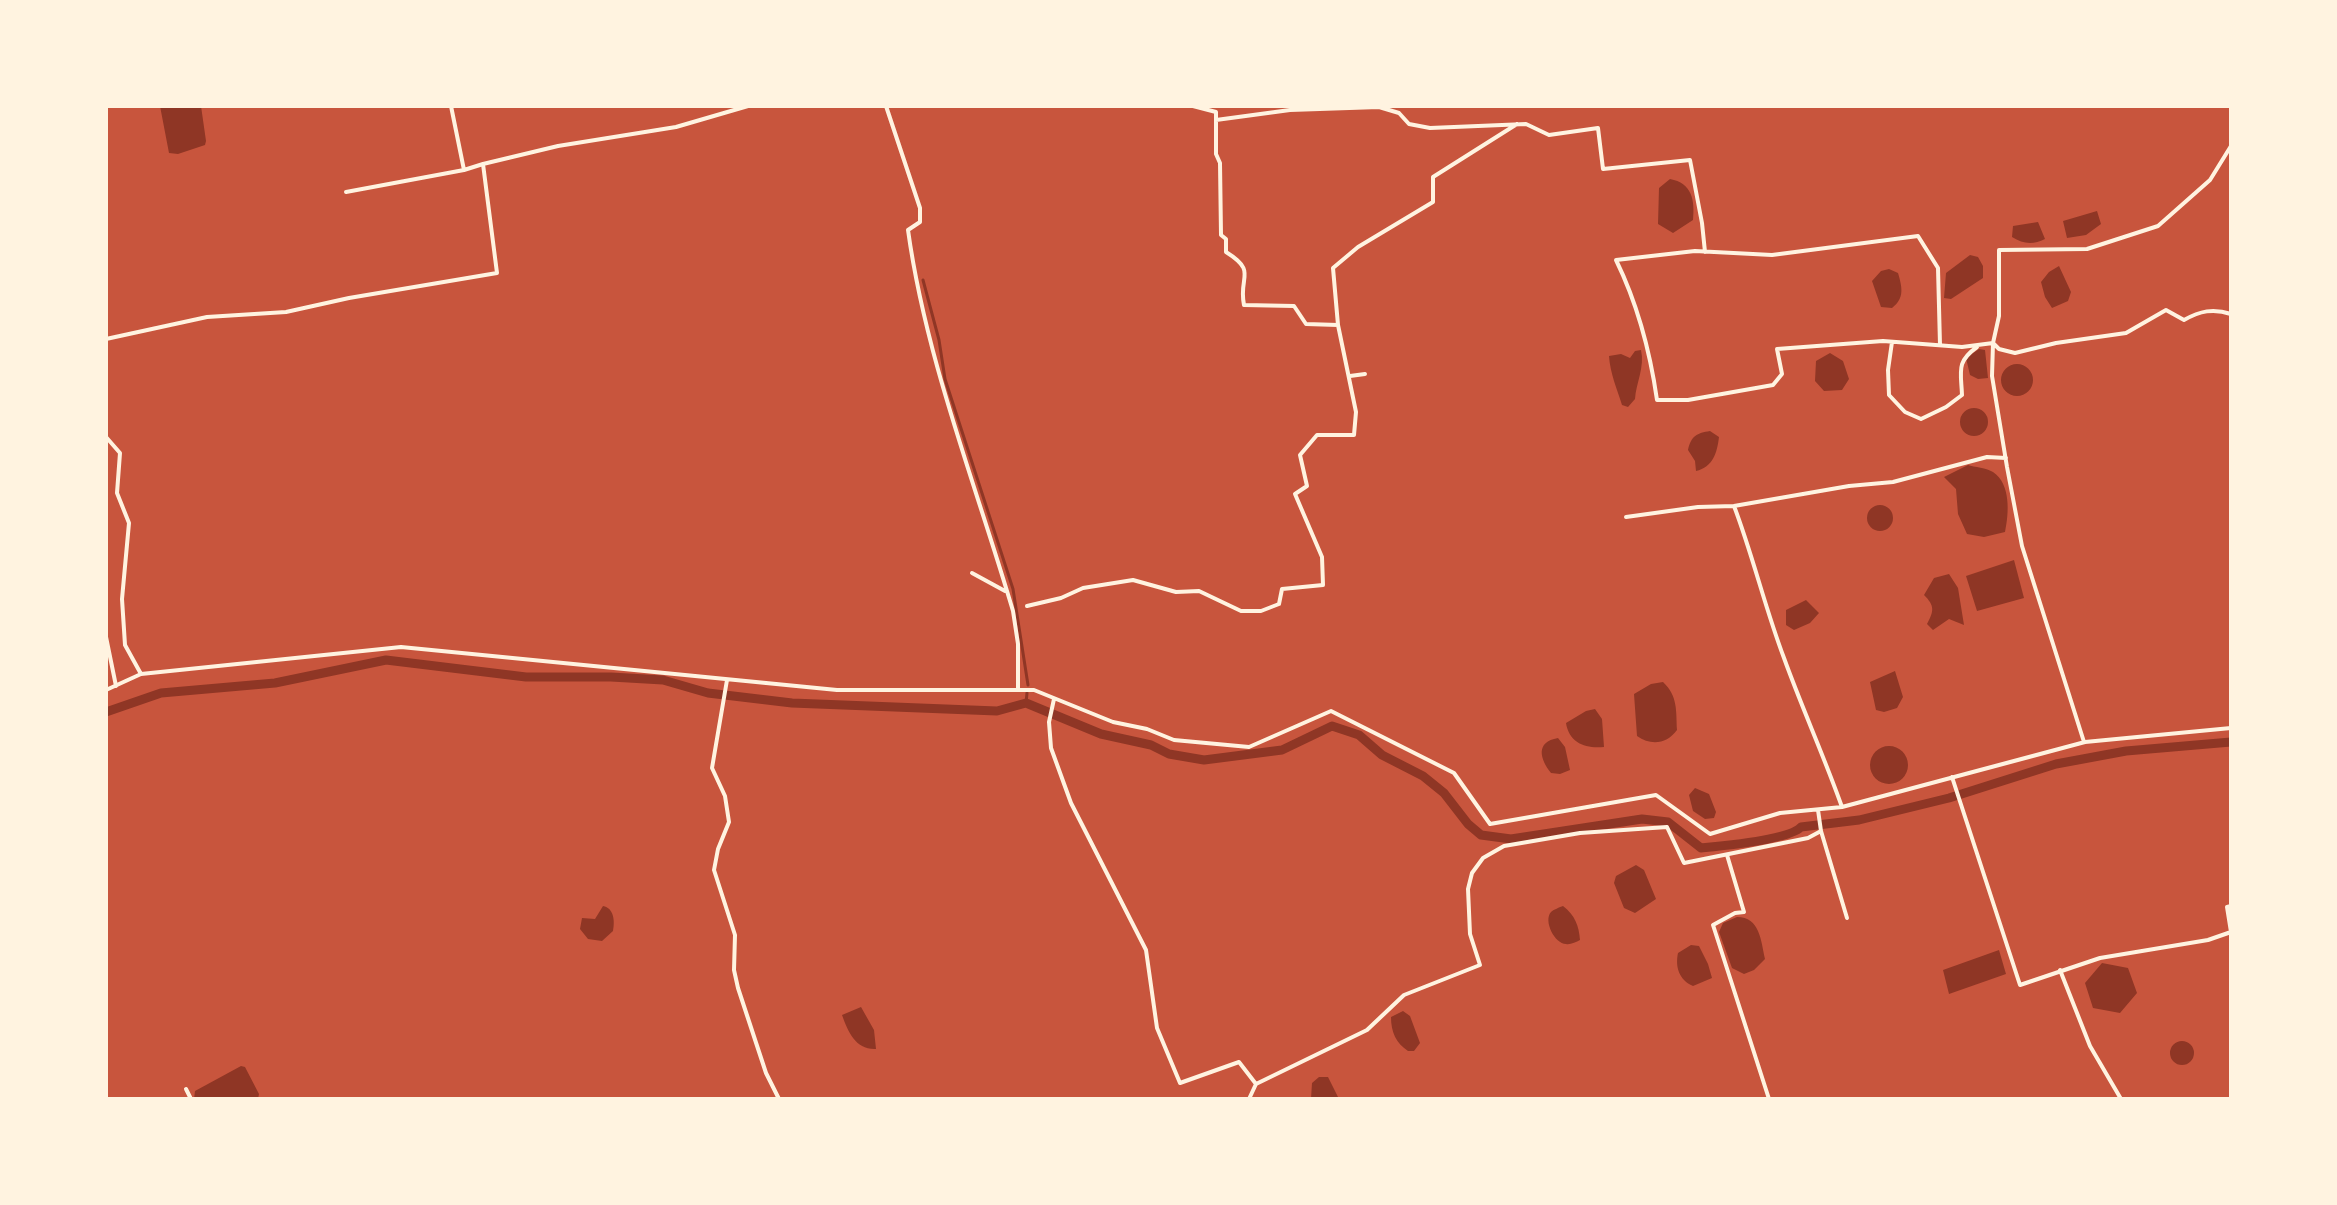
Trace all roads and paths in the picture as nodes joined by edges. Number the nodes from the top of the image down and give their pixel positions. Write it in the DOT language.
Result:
graph roads {
  1 [pos="451,106"];
  2 [pos="748,106"];
  3 [pos="886,106"];
  4 [pos="1193,106"];
  5 [pos="1216,120"];
  6 [pos="1517,124"];
  7 [pos="2231,146"];
  8 [pos="483,164"];
  9 [pos="464,170"];
  10 [pos="346,192"];
  11 [pos="1705,252"];
  12 [pos="2231,314"];
  13 [pos="1338,325"];
  14 [pos="106,339"];
  15 [pos="1892,342"];
  16 [pos="1993,343"];
  17 [pos="1940,345"];
  18 [pos="1979,346"];
  19 [pos="1365,374"];
  20 [pos="1350,376"];
  21 [pos="106,437"];
  22 [pos="2006,458"];
  23 [pos="1734,506"];
  24 [pos="1626,517"];
  25 [pos="972,573"];
  26 [pos="1007,592"];
  27 [pos="1027,606"];
  28 [pos="106,637"];
  29 [pos="141,674"];
  30 [pos="727,679"];
  31 [pos="116,686"];
  32 [pos="1018,689"];
  33 [pos="106,690"];
  34 [pos="1054,699"];
  35 [pos="2231,728"];
  36 [pos="2085,742"];
  37 [pos="1952,777"];
  38 [pos="1842,807"];
  39 [pos="1818,812"];
  40 [pos="1821,831"];
  41 [pos="1727,855"];
  42 [pos="2231,906"];
  43 [pos="1847,918"];
  44 [pos="2060,970"];
  45 [pos="1256,1084"];
  46 [pos="186,1089"];
  47 [pos="191,1099"];
  48 [pos="779,1099"];
  49 [pos="1249,1099"];
  50 [pos="1769,1099"];
  51 [pos="2121,1099"];
  1 -- 9 [label="street"];
  2 -- 8 [label="street"];
  3 -- 26 [label="street"];
  4 -- 5 [label="street"];
  5 -- 6 [label="street"];
  5 -- 13 [label="street"];
  6 -- 11 [label="street"];
  6 -- 13 [label="street"];
  7 -- 16 [label="street"];
  8 -- 9 [label="street"];
  8 -- 14 [label="street"];
  9 -- 10 [label="street"];
  11 -- 15 [label="street"];
  11 -- 17 [label="street"];
  12 -- 16 [label="street"];
  13 -- 20 [label="street"];
  15 -- 17 [label="street"];
  15 -- 18 [label="street"];
  16 -- 18 [label="street"];
  16 -- 22 [label="street"];
  17 -- 18 [label="street"];
  19 -- 20 [label="street"];
  20 -- 27 [label="street"];
  21 -- 29 [label="street"];
  22 -- 23 [label="street"];
  22 -- 36 [label="street"];
  23 -- 24 [label="street"];
  23 -- 38 [label="street"];
  25 -- 26 [label="street"];
  26 -- 32 [label="street"];
  28 -- 31 [label="street"];
  29 -- 30 [label="street"];
  29 -- 31 [label="street"];
  30 -- 32 [label="street"];
  30 -- 48 [label="street"];
  31 -- 33 [label="street"];
  32 -- 34 [label="street"];
  34 -- 39 [label="street"];
  34 -- 45 [label="street"];
  35 -- 36 [label="street"];
  36 -- 37 [label="street"];
  37 -- 38 [label="street"];
  37 -- 44 [label="street"];
  38 -- 39 [label="street"];
  39 -- 40 [label="street"];
  40 -- 41 [label="street"];
  40 -- 43 [label="street"];
  41 -- 45 [label="street"];
  41 -- 50 [label="street"];
  42 -- 44 [label="street"];
  44 -- 51 [label="street"];
  45 -- 49 [label="street"];
  46 -- 47 [label="street"];
}
